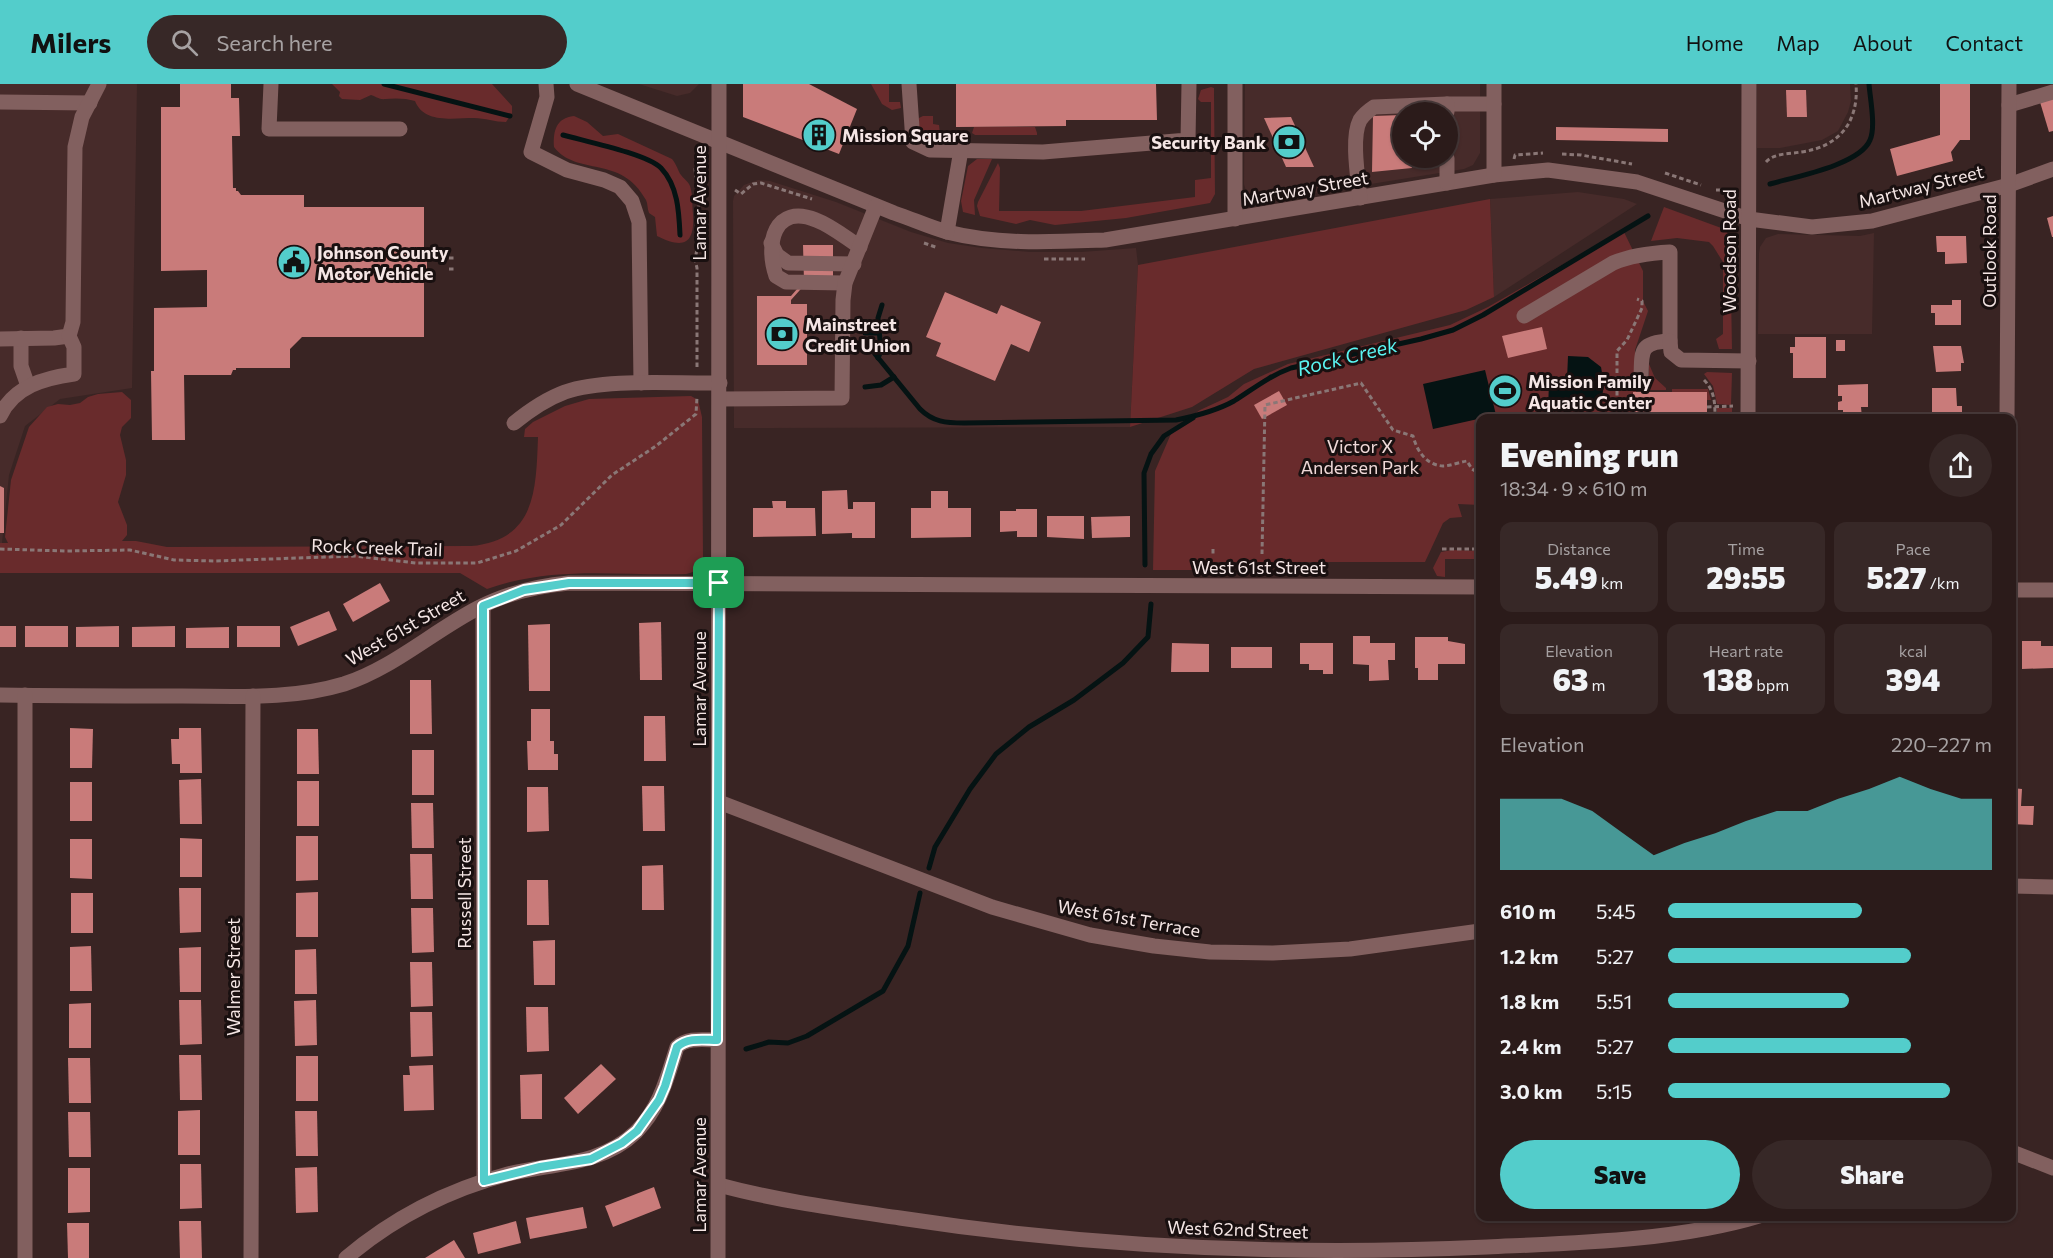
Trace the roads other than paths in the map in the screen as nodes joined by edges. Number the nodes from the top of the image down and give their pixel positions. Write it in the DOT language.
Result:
graph roads {
  1 [pos="99,84"];
  2 [pos="271,84"];
  3 [pos="546,84"];
  4 [pos="577,84"];
  5 [pos="719,84"];
  6 [pos="909,84"];
  7 [pos="1189,84"];
  8 [pos="1235,84"];
  9 [pos="1494,84"];
  10 [pos="1749,84"];
  11 [pos="2008,84"];
  12 [pos="2053,92"];
  13 [pos="0,102"];
  14 [pos="90,103"];
  15 [pos="1494,104"];
  16 [pos="2008,105"];
  17 [pos="1392,107"];
  18 [pos="1458,107"];
  19 [pos="400,129"];
  20 [pos="719,142"];
  21 [pos="961,150"];
  22 [pos="1447,168"];
  23 [pos="2053,170"];
  24 [pos="1494,175"];
  25 [pos="1447,183"];
  26 [pos="2008,185"];
  27 [pos="1360,198"];
  28 [pos="876,206"];
  29 [pos="1235,219"];
  30 [pos="1749,219"];
  31 [pos="947,232"];
  32 [pos="772,239"];
  33 [pos="853,264"];
  34 [pos="1524,316"];
  35 [pos="69,336"];
  36 [pos="21,338"];
  37 [pos="0,339"];
  38 [pos="1670,341"];
  39 [pos="1749,361"];
  40 [pos="1641,380"];
  41 [pos="641,383"];
  42 [pos="720,383"];
  43 [pos="28,386"];
  44 [pos="720,399"];
  45 [pos="1748,414"];
  46 [pos="2007,414"];
  47 [pos="0,416"];
  48 [pos="514,423"];
  49 [pos="719,583"];
  50 [pos="1476,587"];
  51 [pos="2016,590"];
  52 [pos="2053,590"];
  53 [pos="483,606"];
  54 [pos="0,695"];
  55 [pos="25,695"];
  56 [pos="253,696"];
  57 [pos="719,802"];
  58 [pos="2016,886"];
  59 [pos="2053,887"];
  60 [pos="1476,932"];
  61 [pos="717,1040"];
  62 [pos="2016,1154"];
  63 [pos="2053,1168"];
  64 [pos="484,1181"];
  65 [pos="719,1185"];
  66 [pos="1735,1221"];
  67 [pos="25,1258"];
  68 [pos="251,1258"];
  69 [pos="346,1258"];
  70 [pos="718,1258"];
  1 -- 14 [label="street"];
  2 -- 19 [label="street"];
  3 -- 41 [label="street"];
  4 -- 20 [label="street, Martway Street"];
  5 -- 20 [label="street, Lamar Avenue"];
  6 -- 21 [label="street"];
  7 -- 21 [label="street"];
  8 -- 29 [label="street"];
  9 -- 15 [label="street"];
  10 -- 30 [label="street, Woodson Road"];
  11 -- 16 [label="street, Outlook Road"];
  12 -- 16 [label="street"];
  13 -- 14 [label="street"];
  14 -- 35 [label="street"];
  15 -- 18 [label="street"];
  15 -- 24 [label="street"];
  16 -- 26 [label="street, Outlook Road"];
  17 -- 27 [label="street"];
  20 -- 28 [label="street, Martway Street"];
  20 -- 42 [label="street, Lamar Avenue"];
  21 -- 31 [label="street"];
  22 -- 25 [label="street"];
  23 -- 26 [label="street, Martway Street"];
  24 -- 25 [label="street, Martway Street"];
  24 -- 30 [label="street, Martway Street"];
  25 -- 27 [label="street, Martway Street"];
  26 -- 30 [label="street, Martway Street"];
  26 -- 46 [label="street, Outlook Road"];
  27 -- 29 [label="street, Martway Street"];
  28 -- 31 [label="street, Martway Street"];
  28 -- 33 [label="street"];
  29 -- 31 [label="street, Martway Street"];
  30 -- 39 [label="street, Woodson Road"];
  32 -- 33 [label="street"];
  32 -- 33 [label="street"];
  32 -- 33 [label="street"];
  33 -- 44 [label="street"];
  34 -- 38 [label="street"];
  35 -- 36 [label="street"];
  35 -- 43 [label="street"];
  36 -- 37 [label="street"];
  36 -- 43 [label="street"];
  38 -- 39 [label="street"];
  38 -- 40 [label="street"];
  39 -- 45 [label="street, Woodson Road"];
  41 -- 42 [label="street"];
  41 -- 48 [label="street"];
  42 -- 44 [label="street, Lamar Avenue"];
  43 -- 47 [label="street"];
  44 -- 49 [label="street, Lamar Avenue"];
  49 -- 50 [label="street, West 61st Street"];
  49 -- 53 [label="street, West 61st Street"];
  49 -- 57 [label="street, Lamar Avenue"];
  51 -- 52 [label="street"];
  53 -- 56 [label="street, West 61st Street"];
  53 -- 64 [label="street, Russell Street"];
  54 -- 55 [label="street, West 61st Street"];
  55 -- 56 [label="street, West 61st Street"];
  55 -- 67 [label="street"];
  56 -- 68 [label="street, Walmer Street"];
  57 -- 60 [label="street, West 61st Terrace"];
  57 -- 61 [label="street, Lamar Avenue"];
  58 -- 59 [label="street"];
  61 -- 64 [label="street"];
  61 -- 65 [label="street, Lamar Avenue"];
  62 -- 63 [label="street"];
  64 -- 69 [label="street"];
  65 -- 66 [label="street, West 62nd Street"];
  65 -- 70 [label="street, Lamar Avenue"];
}
